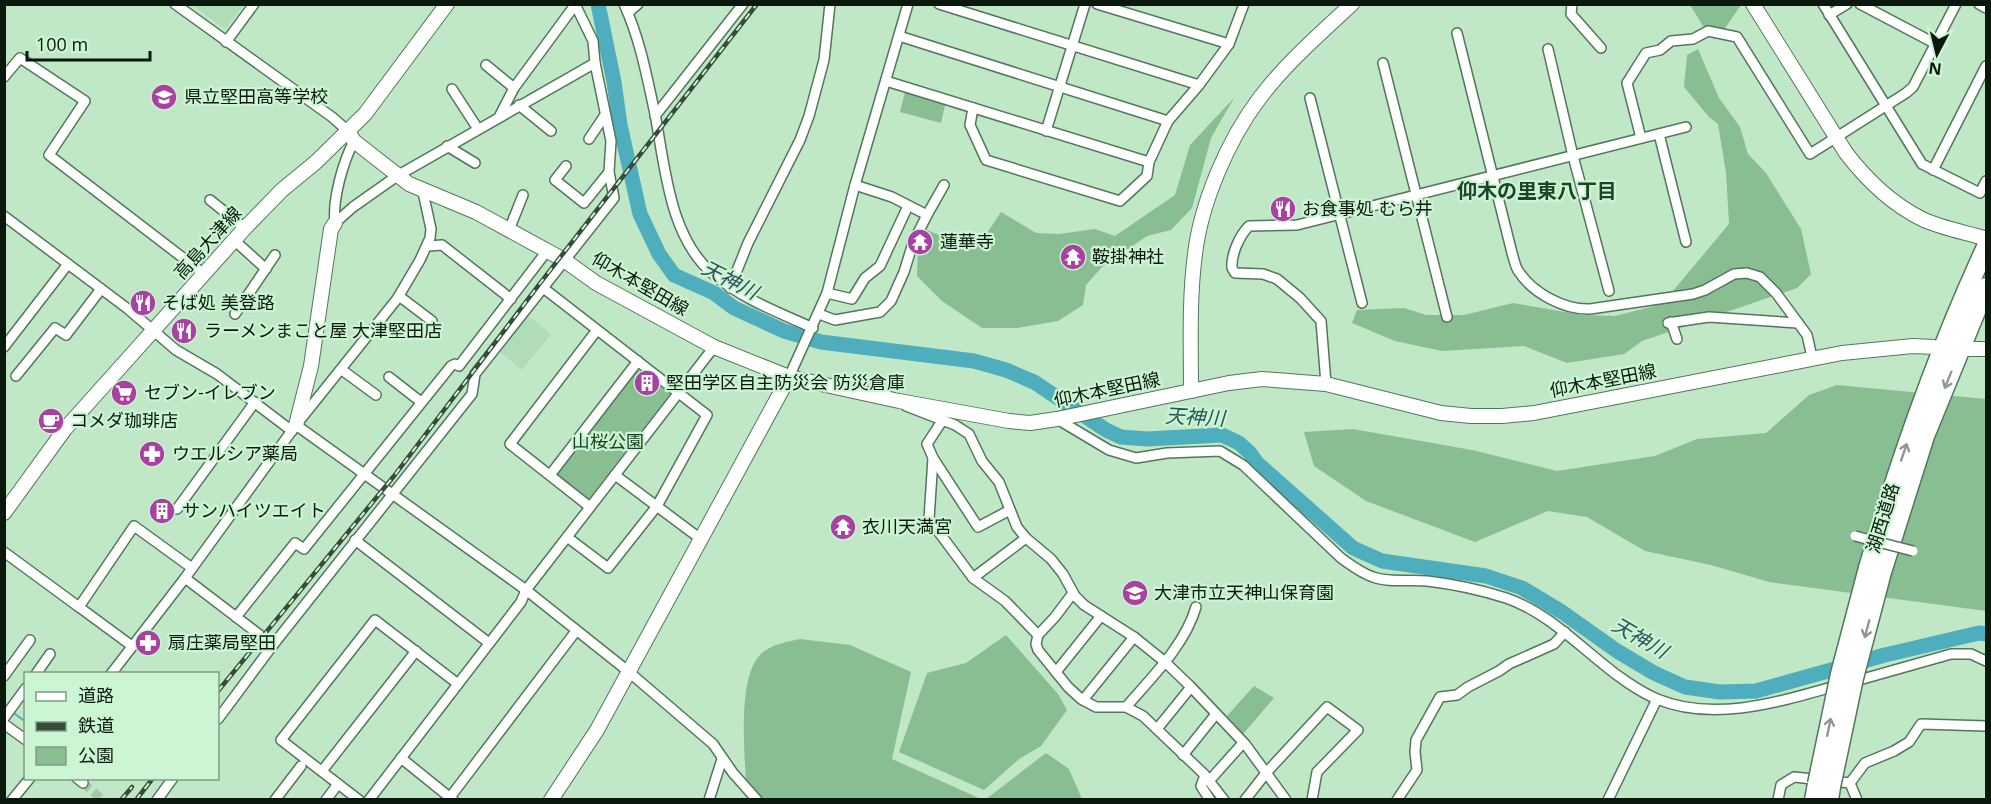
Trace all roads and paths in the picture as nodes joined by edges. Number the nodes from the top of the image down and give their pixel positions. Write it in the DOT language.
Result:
graph roads {
  1 [pos="175,4"];
  2 [pos="254,4"];
  3 [pos="447,4"];
  4 [pos="638,4"];
  5 [pos="743,4"];
  6 [pos="830,4"];
  7 [pos="908,4"];
  8 [pos="939,4"];
  9 [pos="1085,4"];
  10 [pos="1098,4"];
  11 [pos="1244,4"];
  12 [pos="1352,4"];
  13 [pos="1572,4"];
  14 [pos="1753,4"];
  15 [pos="1823,4"];
  16 [pos="1847,4"];
  17 [pos="1860,4"];
  18 [pos="1956,4"];
  19 [pos="1979,4"];
  20 [pos="575,5"];
  21 [pos="1986,8"];
  22 [pos="626,9"];
  23 [pos="1829,15"];
  24 [pos="1457,33"];
  25 [pos="899,36"];
  26 [pos="226,42"];
  27 [pos="1229,44"];
  28 [pos="1936,44"];
  29 [pos="1072,45"];
  30 [pos="1601,48"];
  31 [pos="1548,49"];
  32 [pos="595,63"];
  33 [pos="1383,63"];
  34 [pos="486,65"];
  35 [pos="1986,66"];
  36 [pos="4,77"];
  37 [pos="886,81"];
  38 [pos="1199,85"];
  39 [pos="1059,87"];
  40 [pos="514,88"];
  41 [pos="452,89"];
  42 [pos="1310,98"];
  43 [pos="519,105"];
  44 [pos="1886,106"];
  45 [pos="974,108"];
  46 [pos="606,116"];
  47 [pos="655,116"];
  48 [pos="498,117"];
  49 [pos="1168,121"];
  50 [pos="1686,127"];
  51 [pos="478,129"];
  52 [pos="1046,130"];
  53 [pos="551,131"];
  54 [pos="1659,134"];
  55 [pos="351,136"];
  56 [pos="1837,137"];
  57 [pos="1641,138"];
  58 [pos="589,139"];
  59 [pos="447,146"];
  60 [pos="1573,156"];
  61 [pos="1149,162"];
  62 [pos="476,163"];
  63 [pos="566,166"];
  64 [pos="1933,170"];
  65 [pos="609,172"];
  66 [pos="397,176"];
  67 [pos="1494,176"];
  68 [pos="1986,181"];
  69 [pos="855,185"];
  70 [pos="944,185"];
  71 [pos="423,192"];
  72 [pos="524,195"];
  73 [pos="1416,195"];
  74 [pos="210,200"];
  75 [pos="908,206"];
  76 [pos="927,215"];
  77 [pos="1339,215"];
  78 [pos="4,216"];
  79 [pos="335,223"];
  80 [pos="245,228"];
  81 [pos="509,230"];
  82 [pos="234,240"];
  83 [pos="1686,242"];
  84 [pos="1985,243"];
  85 [pos="428,246"];
  86 [pos="547,251"];
  87 [pos="275,255"];
  88 [pos="564,260"];
  89 [pos="68,264"];
  90 [pos="266,269"];
  91 [pos="204,274"];
  92 [pos="542,287"];
  93 [pos="1986,287"];
  94 [pos="730,288"];
  95 [pos="101,289"];
  96 [pos="1609,291"];
  97 [pos="827,293"];
  98 [pos="399,296"];
  99 [pos="511,299"];
  100 [pos="1362,303"];
  101 [pos="235,314"];
  102 [pos="819,314"];
  103 [pos="1447,317"];
  104 [pos="432,321"];
  105 [pos="1798,323"];
  106 [pos="153,330"];
  107 [pos="597,330"];
  108 [pos="811,332"];
  109 [pos="1677,339"];
  110 [pos="4,347"];
  111 [pos="714,347"];
  112 [pos="1934,347"];
  113 [pos="1968,349"];
  114 [pos="1986,349"];
  115 [pos="1812,357"];
  116 [pos="638,361"];
  117 [pos="342,370"];
  118 [pos="792,371"];
  119 [pos="16,376"];
  120 [pos="389,377"];
  121 [pos="1326,384"];
  122 [pos="1191,391"];
  123 [pos="679,393"];
  124 [pos="376,395"];
  125 [pos="899,401"];
  126 [pos="255,402"];
  127 [pos="421,402"];
  128 [pos="1057,419"];
  129 [pos="942,421"];
  130 [pos="294,428"];
  131 [pos="933,458"];
  132 [pos="363,474"];
  133 [pos="550,475"];
  134 [pos="615,475"];
  135 [pos="391,494"];
  136 [pos="657,506"];
  137 [pos="590,507"];
  138 [pos="177,509"];
  139 [pos="1010,510"];
  140 [pos="4,513"];
  141 [pos="567,537"];
  142 [pos="1855,537"];
  143 [pos="1026,538"];
  144 [pos="355,540"];
  145 [pos="702,540"];
  146 [pos="1913,551"];
  147 [pos="4,552"];
  148 [pos="192,568"];
  149 [pos="1875,570"];
  150 [pos="185,578"];
  151 [pos="973,578"];
  152 [pos="526,590"];
  153 [pos="1073,592"];
  154 [pos="79,607"];
  155 [pos="1196,607"];
  156 [pos="1101,616"];
  157 [pos="236,617"];
  158 [pos="576,631"];
  159 [pos="1565,632"];
  160 [pos="1038,635"];
  161 [pos="1134,637"];
  162 [pos="30,640"];
  163 [pos="489,643"];
  164 [pos="273,645"];
  165 [pos="132,646"];
  166 [pos="416,651"];
  167 [pos="50,654"];
  168 [pos="1165,662"];
  169 [pos="1986,662"];
  170 [pos="37,672"];
  171 [pos="112,672"];
  172 [pos="628,672"];
  173 [pos="1056,672"];
  174 [pos="4,676"];
  175 [pos="458,684"];
  176 [pos="1191,687"];
  177 [pos="24,691"];
  178 [pos="1657,699"];
  179 [pos="1083,700"];
  180 [pos="1126,707"];
  181 [pos="8,713"];
  182 [pos="1216,714"];
  183 [pos="219,718"];
  184 [pos="4,724"];
  185 [pos="1986,726"];
  186 [pos="1157,729"];
  187 [pos="24,739"];
  188 [pos="1244,742"];
  189 [pos="1183,755"];
  190 [pos="401,758"];
  191 [pos="722,759"];
  192 [pos="301,766"];
  193 [pos="322,771"];
  194 [pos="1266,772"];
  195 [pos="1207,778"];
  196 [pos="28,780"];
  197 [pos="172,780"];
  198 [pos="1850,783"];
  199 [pos="338,784"];
  200 [pos="1823,793"];
  201 [pos="450,799"];
  202 [pos="12,800"];
  203 [pos="157,800"];
  204 [pos="275,800"];
  205 [pos="326,800"];
  206 [pos="359,800"];
  207 [pos="369,800"];
  208 [pos="552,800"];
  209 [pos="709,800"];
  210 [pos="758,800"];
  211 [pos="1210,800"];
  212 [pos="1224,800"];
  213 [pos="1245,800"];
  214 [pos="1286,800"];
  215 [pos="1312,800"];
  216 [pos="1397,800"];
  217 [pos="1608,800"];
  218 [pos="1778,800"];
  219 [pos="1857,800"];
  1 -- 26 [label="street"];
  2 -- 26 [label="street"];
  3 -- 55 [label="main road, 高島大津線"];
  4 -- 22 [label="street"];
  5 -- 47 [label="street"];
  6 -- 94 [label="street"];
  7 -- 25 [label="street"];
  8 -- 29 [label="street"];
  9 -- 29 [label="street"];
  10 -- 27 [label="street"];
  11 -- 27 [label="street"];
  12 -- 122 [label="main road"];
  13 -- 30 [label="street"];
  14 -- 56 [label="main road"];
  15 -- 23 [label="street"];
  16 -- 23 [label="street"];
  17 -- 28 [label="street"];
  18 -- 28 [label="street"];
  19 -- 21 [label="street"];
  20 -- 32 [label="street"];
  20 -- 40 [label="street"];
  22 -- 47 [label="street"];
  23 -- 44 [label="street"];
  24 -- 67 [label="street"];
  25 -- 37 [label="street"];
  25 -- 39 [label="street"];
  26 -- 55 [label="street"];
  27 -- 38 [label="street"];
  28 -- 44 [label="street"];
  29 -- 38 [label="street"];
  29 -- 39 [label="street"];
  31 -- 60 [label="street"];
  32 -- 43 [label="street"];
  32 -- 46 [label="street"];
  33 -- 73 [label="street"];
  34 -- 40 [label="street"];
  35 -- 64 [label="street"];
  36 -- 91 [label="street"];
  37 -- 45 [label="street"];
  37 -- 69 [label="street"];
  38 -- 49 [label="street"];
  39 -- 49 [label="street"];
  39 -- 52 [label="street"];
  40 -- 48 [label="street"];
  41 -- 51 [label="street"];
  42 -- 77 [label="street"];
  43 -- 48 [label="street"];
  43 -- 53 [label="street"];
  44 -- 56 [label="street"];
  44 -- 64 [label="street"];
  45 -- 52 [label="street"];
  45 -- 61 [label="street"];
  46 -- 58 [label="street"];
  46 -- 65 [label="street"];
  47 -- 94 [label="street"];
  48 -- 51 [label="street"];
  49 -- 61 [label="street"];
  50 -- 54 [label="street"];
  51 -- 59 [label="street"];
  52 -- 61 [label="street"];
  54 -- 57 [label="street"];
  54 -- 83 [label="street"];
  55 -- 66 [label="main road, 仰木本堅田線"];
  55 -- 79 [label="street"];
  55 -- 80 [label="main road, 高島大津線"];
  56 -- 57 [label="street"];
  56 -- 84 [label="main road"];
  57 -- 60 [label="street"];
  59 -- 62 [label="street"];
  59 -- 66 [label="street"];
  60 -- 67 [label="street"];
  60 -- 96 [label="street"];
  63 -- 65 [label="street"];
  64 -- 68 [label="street"];
  65 -- 88 [label="street"];
  66 -- 71 [label="main road, 仰木本堅田線"];
  66 -- 79 [label="street"];
  67 -- 73 [label="street"];
  67 -- 105 [label="street"];
  69 -- 75 [label="street"];
  69 -- 97 [label="street"];
  70 -- 76 [label="street"];
  71 -- 81 [label="main road, 仰木本堅田線"];
  71 -- 85 [label="street"];
  72 -- 81 [label="street"];
  73 -- 77 [label="street"];
  73 -- 103 [label="street"];
  74 -- 80 [label="street"];
  75 -- 76 [label="street"];
  75 -- 97 [label="street"];
  76 -- 102 [label="street"];
  77 -- 100 [label="street"];
  77 -- 121 [label="street"];
  78 -- 89 [label="street"];
  79 -- 130 [label="main road"];
  80 -- 82 [label="main road, 高島大津線"];
  81 -- 86 [label="main road, 仰木本堅田線"];
  82 -- 90 [label="street"];
  82 -- 91 [label="main road, 高島大津線"];
  149 -- 84 [label="highway, 湖西道路, one-way"];
  85 -- 98 [label="street"];
  85 -- 99 [label="street"];
  86 -- 88 [label="main road, 仰木本堅田線"];
  86 -- 99 [label="street"];
  87 -- 90 [label="street"];
  88 -- 92 [label="street"];
  88 -- 111 [label="main road, 仰木本堅田線"];
  89 -- 95 [label="street"];
  89 -- 110 [label="street"];
  90 -- 101 [label="street"];
  91 -- 106 [label="main road, 高島大津線"];
  92 -- 107 [label="street"];
  92 -- 135 [label="street"];
  93 -- 149 [label="highway, 湖西道路, one-way"];
  94 -- 108 [label="street"];
  95 -- 106 [label="street"];
  95 -- 119 [label="street"];
  97 -- 102 [label="street"];
  98 -- 104 [label="street"];
  98 -- 117 [label="street"];
  99 -- 127 [label="street"];
  102 -- 108 [label="street"];
  105 -- 109 [label="street"];
  105 -- 115 [label="street"];
  106 -- 126 [label="street"];
  106 -- 140 [label="main road, 高島大津線"];
  107 -- 116 [label="street"];
  107 -- 133 [label="street"];
  108 -- 118 [label="street"];
  111 -- 118 [label="main road, 仰木本堅田線"];
  111 -- 123 [label="street"];
  112 -- 115 [label="main road, 仰木本堅田線"];
  113 -- 114 [label="main road"];
  115 -- 121 [label="main road, 仰木本堅田線"];
  116 -- 123 [label="street"];
  116 -- 133 [label="street"];
  117 -- 124 [label="street"];
  117 -- 130 [label="street"];
  118 -- 125 [label="main road, 仰木本堅田線"];
  118 -- 145 [label="main road"];
  120 -- 127 [label="street"];
  121 -- 122 [label="main road, 仰木本堅田線"];
  122 -- 128 [label="main road, 仰木本堅田線"];
  123 -- 134 [label="street"];
  123 -- 136 [label="street"];
  125 -- 128 [label="main road, 仰木本堅田線"];
  125 -- 129 [label="street"];
  126 -- 130 [label="street"];
  126 -- 138 [label="street"];
  127 -- 132 [label="street"];
  128 -- 159 [label="street"];
  129 -- 131 [label="street"];
  129 -- 139 [label="street"];
  130 -- 132 [label="street"];
  130 -- 148 [label="street"];
  131 -- 139 [label="street"];
  131 -- 151 [label="street"];
  132 -- 135 [label="street"];
  132 -- 157 [label="street"];
  133 -- 137 [label="street"];
  134 -- 136 [label="street"];
  134 -- 137 [label="street"];
  135 -- 144 [label="street"];
  135 -- 152 [label="street"];
  136 -- 141 [label="street"];
  136 -- 145 [label="street"];
  137 -- 141 [label="street"];
  139 -- 143 [label="street"];
  141 -- 152 [label="street"];
  142 -- 146 [label="street, bridge"];
  143 -- 151 [label="street"];
  143 -- 153 [label="street"];
  144 -- 163 [label="street"];
  144 -- 164 [label="street"];
  145 -- 172 [label="main road"];
  147 -- 154 [label="street"];
  148 -- 150 [label="street"];
  148 -- 154 [label="street"];
  149 -- 200 [label="highway, 湖西道路, bridge"];
  150 -- 157 [label="street"];
  150 -- 165 [label="street"];
  151 -- 160 [label="street"];
  152 -- 158 [label="street"];
  152 -- 163 [label="street"];
  153 -- 156 [label="street"];
  153 -- 160 [label="street"];
  154 -- 165 [label="street"];
  155 -- 168 [label="street"];
  156 -- 161 [label="street"];
  156 -- 173 [label="street"];
  157 -- 164 [label="street"];
  158 -- 172 [label="street"];
  158 -- 201 [label="street"];
  159 -- 178 [label="street"];
  159 -- 216 [label="street"];
  160 -- 173 [label="street"];
  161 -- 168 [label="street"];
  161 -- 179 [label="street"];
  162 -- 174 [label="street"];
  163 -- 175 [label="street"];
  164 -- 183 [label="street"];
  165 -- 171 [label="street"];
  166 -- 175 [label="street"];
  166 -- 193 [label="street"];
  166 -- 193 [label="street"];
  167 -- 170 [label="street"];
  168 -- 176 [label="street"];
  168 -- 180 [label="street"];
  169 -- 178 [label="street"];
  172 -- 191 [label="street"];
  172 -- 208 [label="main road"];
  173 -- 179 [label="street"];
  175 -- 190 [label="street"];
  176 -- 182 [label="street"];
  176 -- 186 [label="street"];
  177 -- 181 [label="street"];
  178 -- 217 [label="street"];
  179 -- 180 [label="street"];
  180 -- 186 [label="street"];
  182 -- 188 [label="street"];
  182 -- 189 [label="street"];
  184 -- 187 [label="street"];
  185 -- 198 [label="street"];
  186 -- 189 [label="street"];
  188 -- 194 [label="street"];
  188 -- 195 [label="street"];
  189 -- 195 [label="street"];
  190 -- 201 [label="street"];
  190 -- 207 [label="street"];
  191 -- 209 [label="street"];
  191 -- 210 [label="street"];
  192 -- 204 [label="street"];
  193 -- 199 [label="street"];
  194 -- 213 [label="street"];
  194 -- 214 [label="street"];
  194 -- 215 [label="street"];
  195 -- 211 [label="street"];
  195 -- 212 [label="street"];
  196 -- 202 [label="street"];
  197 -- 203 [label="street"];
  198 -- 218 [label="street"];
  198 -- 219 [label="street"];
  199 -- 205 [label="street"];
  199 -- 206 [label="street"];
}
